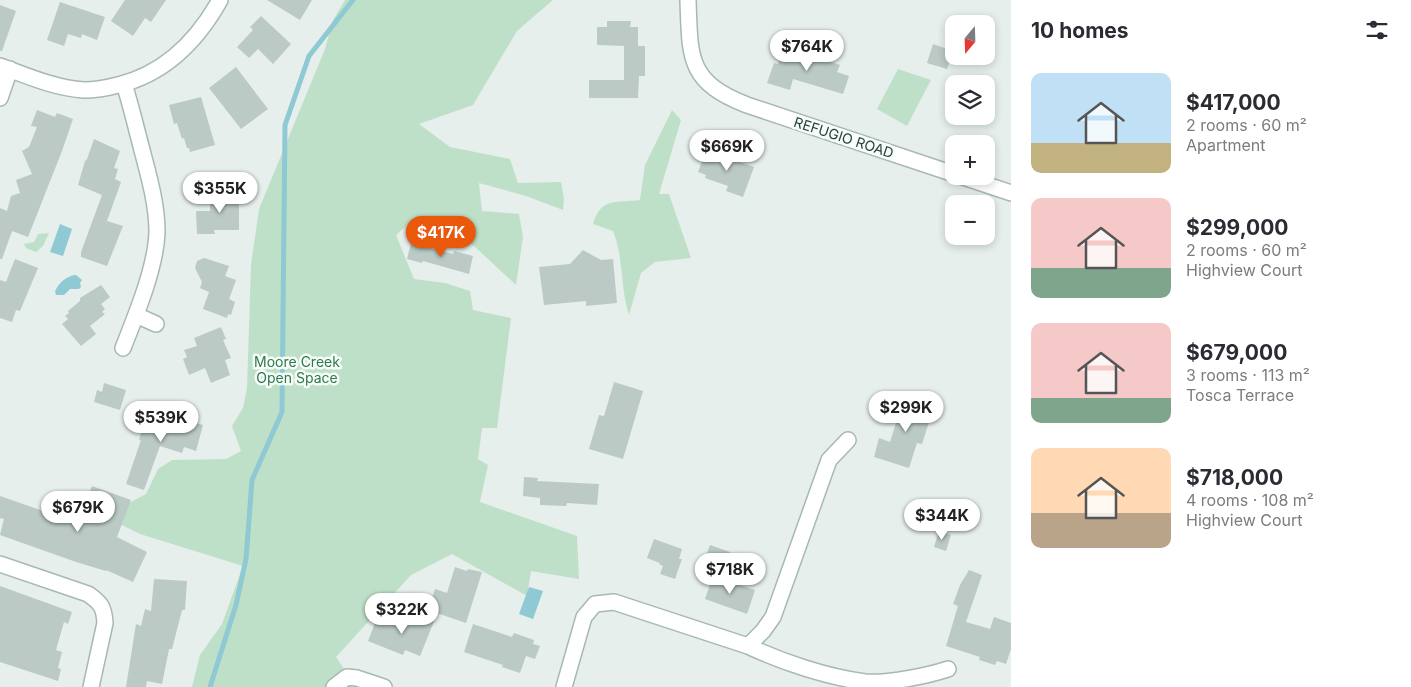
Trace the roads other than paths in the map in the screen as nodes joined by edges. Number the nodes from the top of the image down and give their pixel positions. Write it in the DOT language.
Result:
graph roads {
  1 [pos="220,0"];
  2 [pos="688,0"];
  3 [pos="5,68"];
  4 [pos="124,84"];
  5 [pos="0,98"];
  6 [pos="945,171"];
  7 [pos="987,185"];
  8 [pos="1011,193"];
  9 [pos="136,315"];
  10 [pos="156,324"];
  11 [pos="123,348"];
  12 [pos="848,440"];
  13 [pos="0,564"];
  14 [pos="748,646"];
  15 [pos="948,669"];
  16 [pos="91,687"];
  17 [pos="334,687"];
  18 [pos="384,687"];
  19 [pos="564,687"];
  1 -- 4 [label="street"];
  2 -- 6 [label="street, REFUGIO ROAD"];
  3 -- 4 [label="street"];
  3 -- 5 [label="street"];
  4 -- 9 [label="street"];
  7 -- 8 [label="street"];
  9 -- 10 [label="street"];
  9 -- 11 [label="street"];
  12 -- 14 [label="street"];
  13 -- 16 [label="street"];
  14 -- 15 [label="street"];
  14 -- 19 [label="street"];
  17 -- 18 [label="street"];
}
